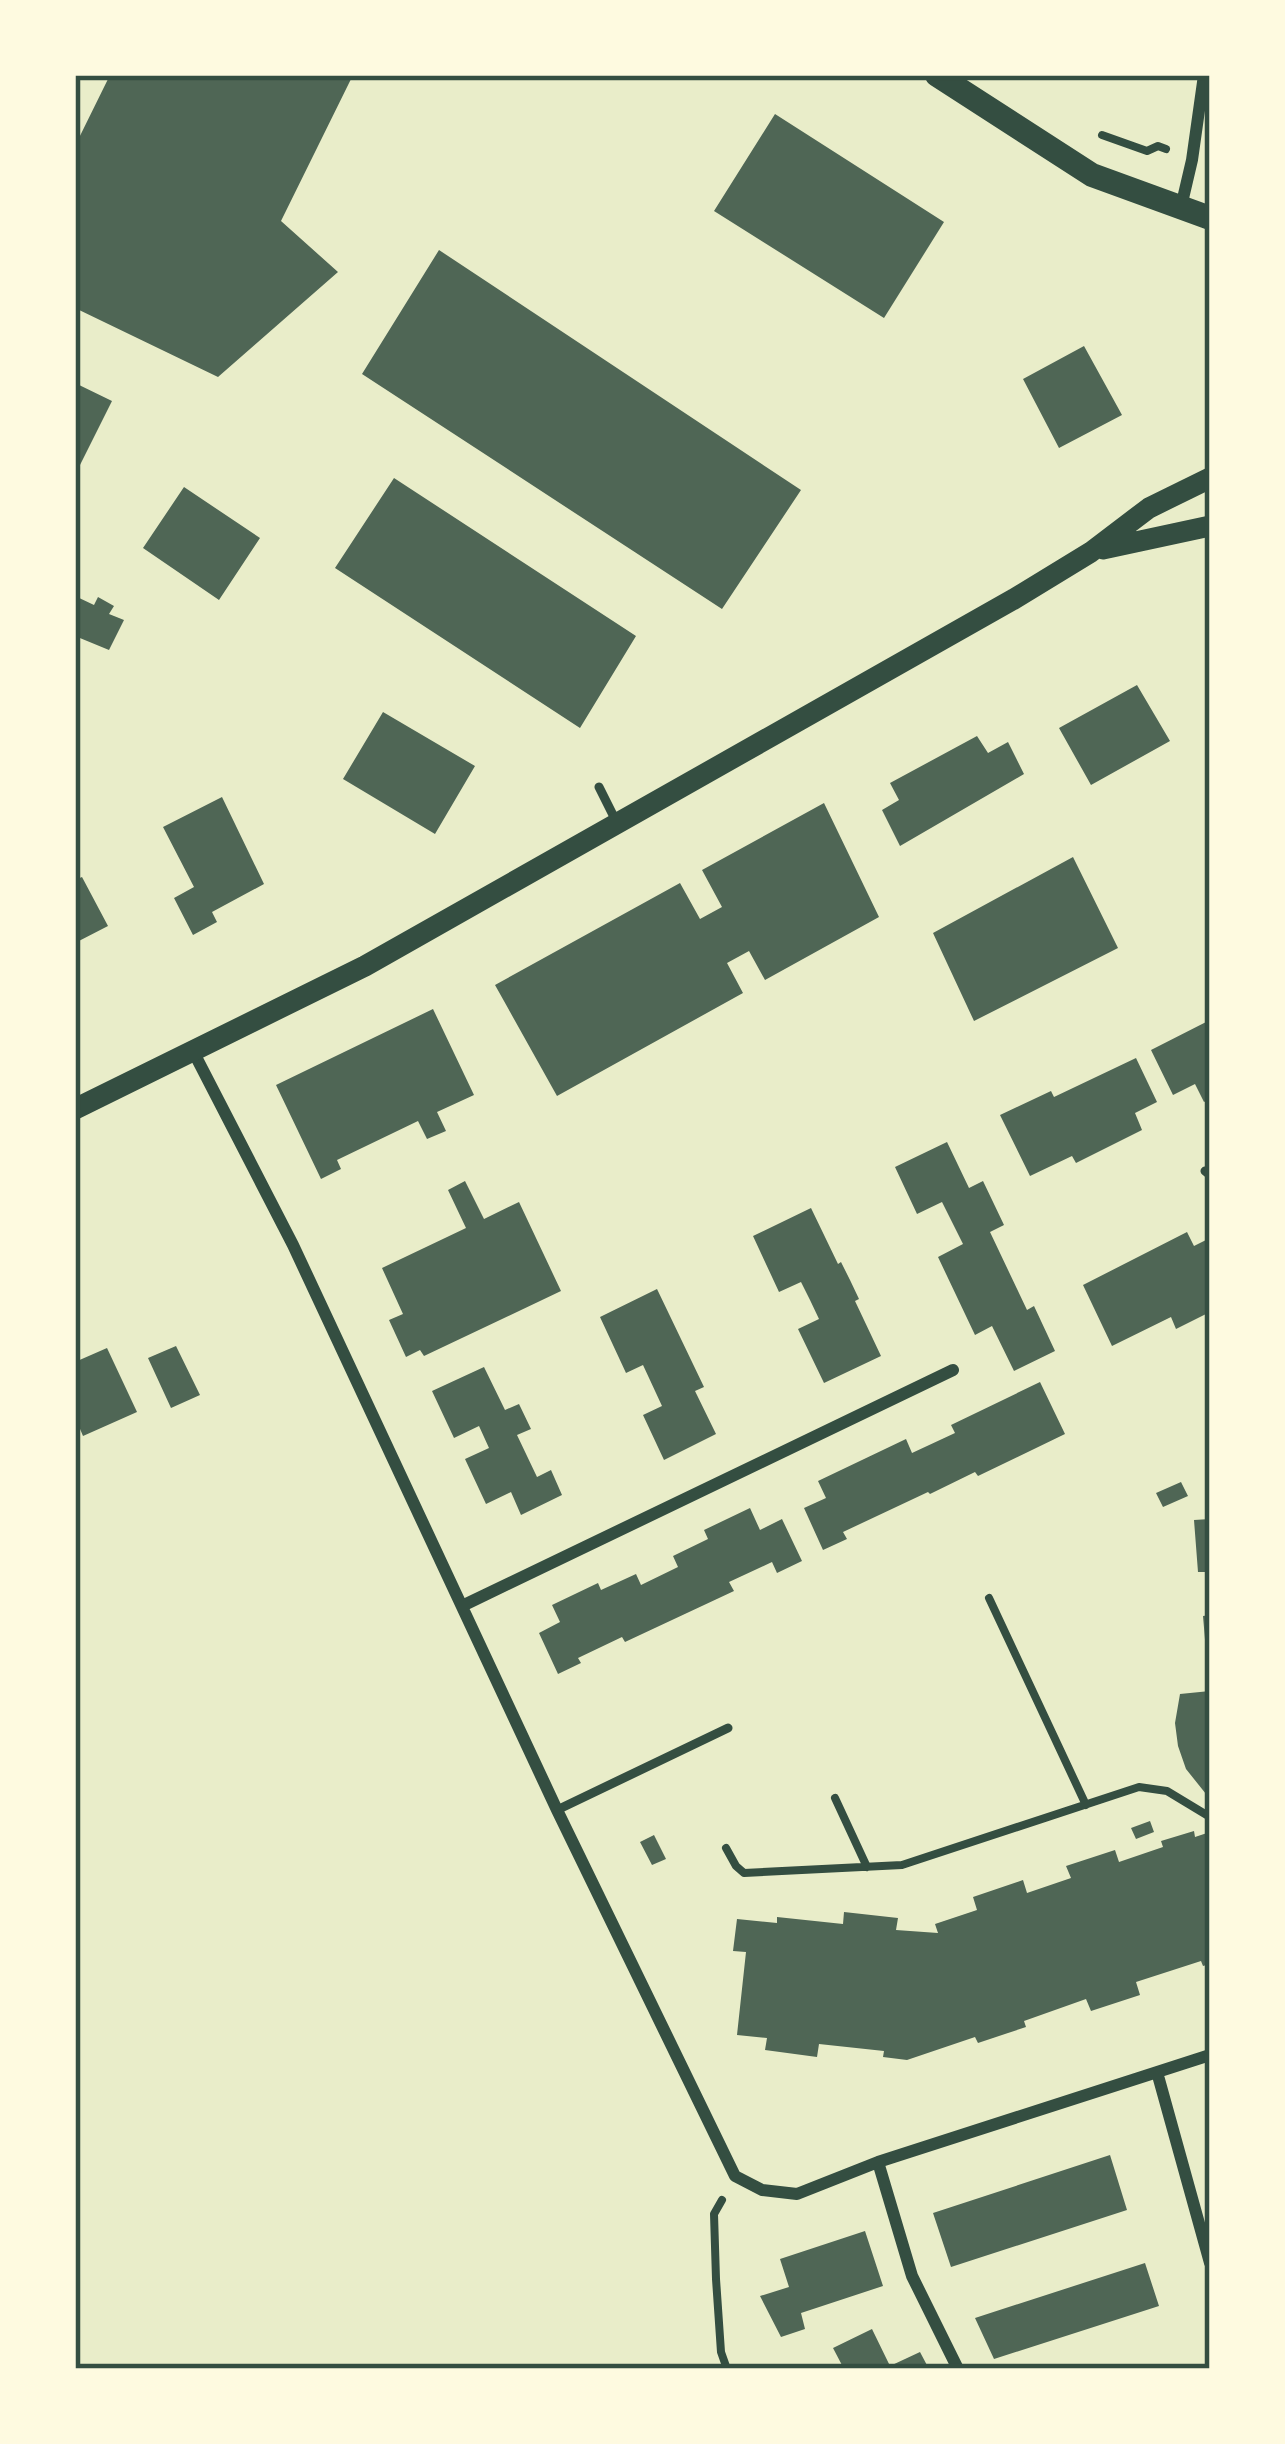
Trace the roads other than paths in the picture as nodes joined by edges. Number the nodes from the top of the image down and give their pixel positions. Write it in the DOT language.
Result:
graph roads {
  1 [pos="937,75"];
  2 [pos="1204,75"];
  3 [pos="1181,208"];
  4 [pos="1210,218"];
  5 [pos="1210,478"];
  6 [pos="1210,526"];
  7 [pos="1091,551"];
  8 [pos="599,788"];
  9 [pos="617,823"];
  10 [pos="193,1051"];
  11 [pos="75,1108"];
  12 [pos="953,1370"];
  13 [pos="462,1606"];
  14 [pos="728,1728"];
  15 [pos="557,1810"];
  16 [pos="1210,2055"];
  17 [pos="1157,2072"];
  18 [pos="878,2162"];
  19 [pos="1210,2263"];
  20 [pos="958,2369"];
  1 -- 3 [label="main road"];
  2 -- 3 [label="street"];
  3 -- 4 [label="main road"];
  5 -- 7 [label="street"];
  6 -- 7 [label="street"];
  7 -- 9 [label="street"];
  8 -- 9 [label="lane"];
  9 -- 10 [label="street"];
  10 -- 11 [label="street"];
  10 -- 13 [label="street"];
  12 -- 13 [label="street"];
  13 -- 15 [label="street"];
  14 -- 15 [label="lane"];
  15 -- 18 [label="street"];
  16 -- 17 [label="street"];
  17 -- 18 [label="street"];
  17 -- 19 [label="street"];
  18 -- 20 [label="street"];
}
